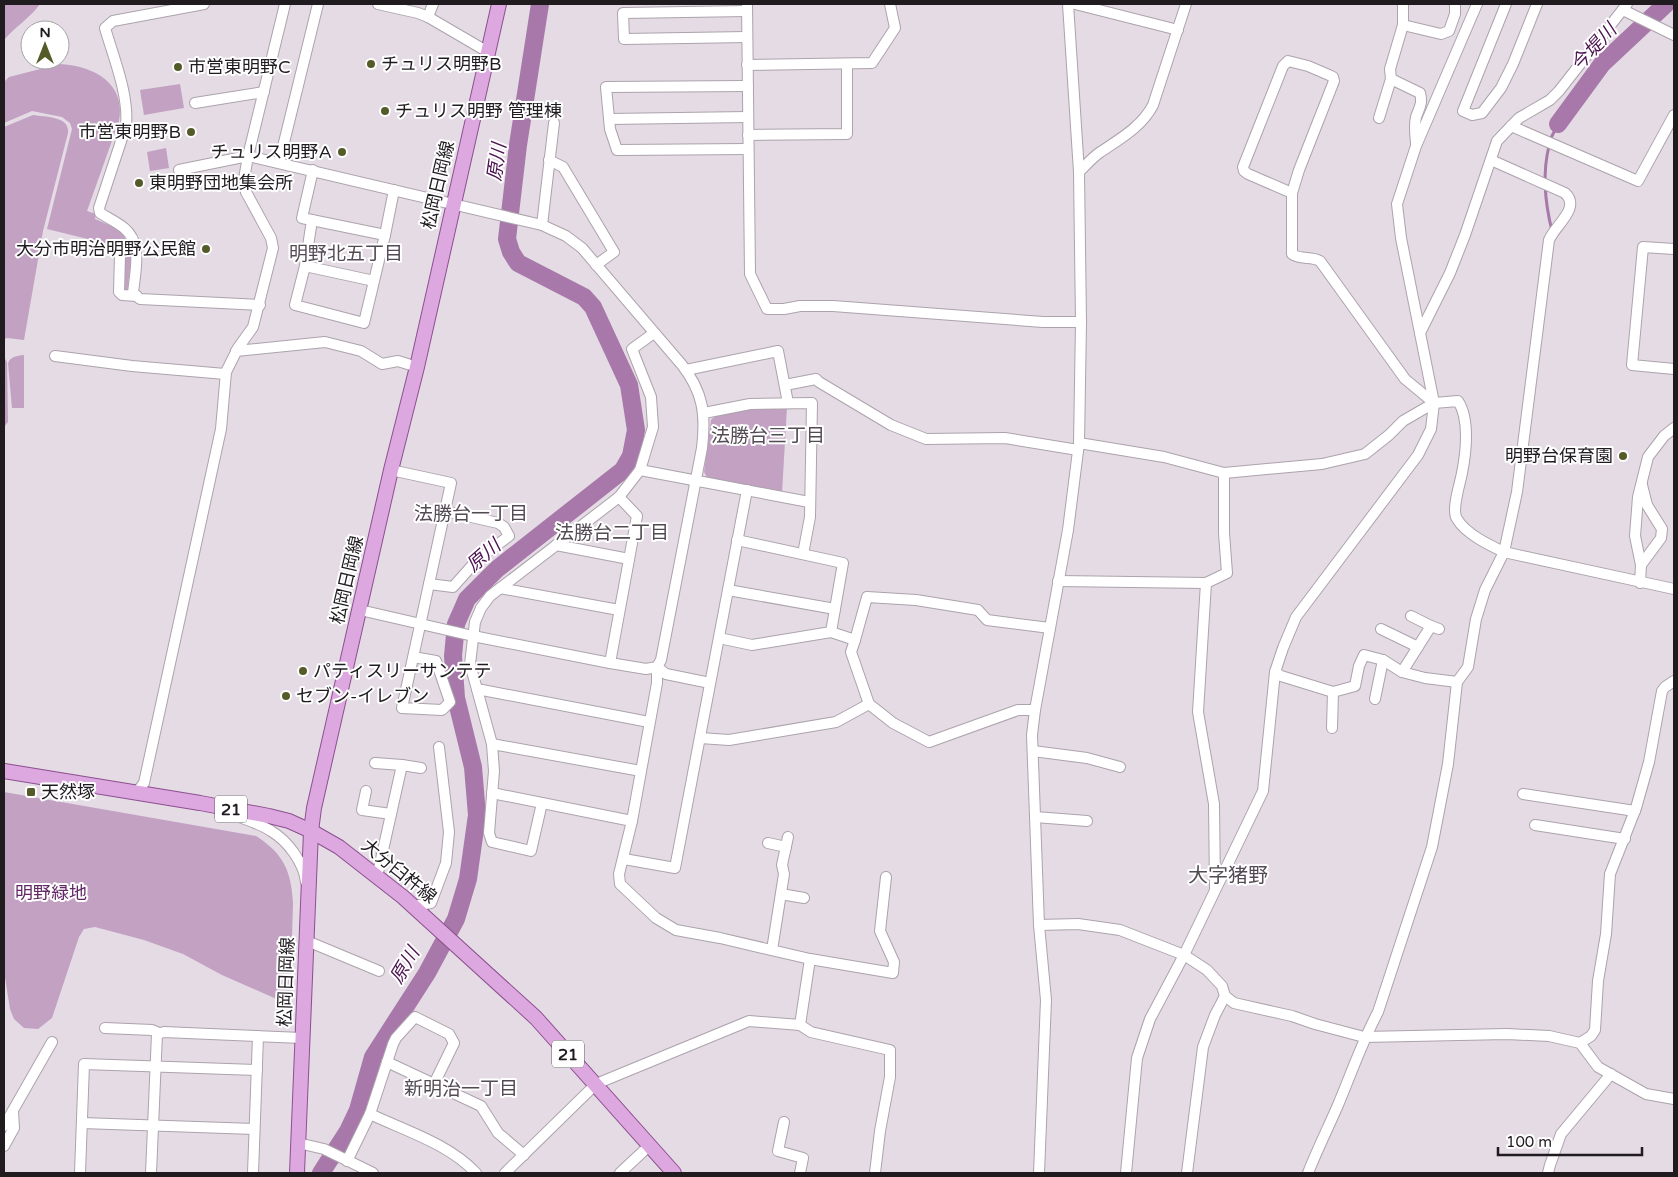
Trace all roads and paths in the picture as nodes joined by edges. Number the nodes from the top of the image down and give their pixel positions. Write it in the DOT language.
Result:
graph roads {
  1 [pos="204,4"];
  2 [pos="285,4"];
  3 [pos="318,4"];
  4 [pos="378,4"];
  5 [pos="433,4"];
  6 [pos="498,4"];
  7 [pos="890,4"];
  8 [pos="1068,4"];
  9 [pos="1075,4"];
  10 [pos="1186,4"];
  11 [pos="1404,4"];
  12 [pos="1455,4"];
  13 [pos="1477,4"];
  14 [pos="1506,4"];
  15 [pos="1537,4"];
  16 [pos="747,7"];
  17 [pos="1625,7"];
  18 [pos="428,17"];
  19 [pos="1403,25"];
  20 [pos="1178,30"];
  21 [pos="1674,35"];
  22 [pos="747,37"];
  23 [pos="488,52"];
  24 [pos="847,64"];
  25 [pos="747,65"];
  26 [pos="1390,79"];
  27 [pos="748,86"];
  28 [pos="264,92"];
  29 [pos="195,103"];
  30 [pos="1674,115"];
  31 [pos="748,117"];
  32 [pos="1379,118"];
  33 [pos="609,119"];
  34 [pos="554,123"];
  35 [pos="1511,126"];
  36 [pos="748,135"];
  37 [pos="1416,146"];
  38 [pos="748,149"];
  39 [pos="248,156"];
  40 [pos="549,160"];
  41 [pos="1491,160"];
  42 [pos="279,163"];
  43 [pos="179,170"];
  44 [pos="313,170"];
  45 [pos="1079,172"];
  46 [pos="394,190"];
  47 [pos="1292,193"];
  48 [pos="454,204"];
  49 [pos="312,220"];
  50 [pos="542,225"];
  51 [pos="384,235"];
  52 [pos="1674,249"];
  53 [pos="116,251"];
  54 [pos="596,265"];
  55 [pos="305,266"];
  56 [pos="374,281"];
  57 [pos="137,296"];
  58 [pos="260,305"];
  59 [pos="1081,322"];
  60 [pos="654,333"];
  61 [pos="1420,333"];
  62 [pos="236,351"];
  63 [pos="55,356"];
  64 [pos="417,367"];
  65 [pos="1674,369"];
  66 [pos="686,370"];
  67 [pos="225,374"];
  68 [pos="785,385"];
  69 [pos="1434,403"];
  70 [pos="788,404"];
  71 [pos="704,413"];
  72 [pos="1674,428"];
  73 [pos="1078,446"];
  74 [pos="390,470"];
  75 [pos="640,470"];
  76 [pos="1224,473"];
  77 [pos="696,481"];
  78 [pos="1641,482"];
  79 [pos="746,490"];
  80 [pos="619,497"];
  81 [pos="809,502"];
  82 [pos="445,511"];
  83 [pos="737,540"];
  84 [pos="556,545"];
  85 [pos="1504,552"];
  86 [pos="804,554"];
  87 [pos="629,559"];
  88 [pos="1641,565"];
  89 [pos="1058,582"];
  90 [pos="1640,582"];
  91 [pos="1206,583"];
  92 [pos="429,584"];
  93 [pos="500,588"];
  94 [pos="1674,589"];
  95 [pos="728,590"];
  96 [pos="835,609"];
  97 [pos="360,610"];
  98 [pos="620,610"];
  99 [pos="1411,616"];
  100 [pos="420,623"];
  101 [pos="1050,628"];
  102 [pos="1381,629"];
  103 [pos="831,632"];
  104 [pos="468,635"];
  105 [pos="719,638"];
  106 [pos="855,640"];
  107 [pos="1418,647"];
  108 [pos="413,657"];
  109 [pos="1383,660"];
  110 [pos="610,663"];
  111 [pos="657,667"];
  112 [pos="1275,672"];
  113 [pos="1402,672"];
  114 [pos="1674,681"];
  115 [pos="1457,682"];
  116 [pos="710,683"];
  117 [pos="477,689"];
  118 [pos="1332,692"];
  119 [pos="1375,699"];
  120 [pos="869,704"];
  121 [pos="1035,710"];
  122 [pos="649,722"];
  123 [pos="1332,728"];
  124 [pos="700,738"];
  125 [pos="492,744"];
  126 [pos="439,747"];
  127 [pos="1033,751"];
  128 [pos="375,763"];
  129 [pos="402,765"];
  130 [pos="1120,767"];
  131 [pos="421,768"];
  132 [pos="4,771"];
  133 [pos="641,771"];
  134 [pos="366,791"];
  135 [pos="136,793"];
  136 [pos="492,793"];
  137 [pos="1523,794"];
  138 [pos="200,803"];
  139 [pos="542,803"];
  140 [pos="1635,811"];
  141 [pos="390,814"];
  142 [pos="1034,818"];
  143 [pos="632,821"];
  144 [pos="1087,821"];
  145 [pos="1535,826"];
  146 [pos="311,831"];
  147 [pos="1624,839"];
  148 [pos="768,843"];
  149 [pos="624,859"];
  150 [pos="377,877"];
  151 [pos="886,878"];
  152 [pos="1215,891"];
  153 [pos="781,894"];
  154 [pos="308,898"];
  155 [pos="804,898"];
  156 [pos="413,906"];
  157 [pos="1040,925"];
  158 [pos="306,940"];
  159 [pos="772,950"];
  160 [pos="1184,955"];
  161 [pos="810,959"];
  162 [pos="379,971"];
  163 [pos="1225,996"];
  164 [pos="800,1025"];
  165 [pos="105,1028"];
  166 [pos="159,1033"];
  167 [pos="258,1036"];
  168 [pos="1364,1037"];
  169 [pos="302,1038"];
  170 [pos="52,1042"];
  171 [pos="1580,1043"];
  172 [pos="387,1062"];
  173 [pos="156,1066"];
  174 [pos="257,1070"];
  175 [pos="1611,1074"];
  176 [pos="434,1084"];
  177 [pos="596,1084"];
  178 [pos="1674,1099"];
  179 [pos="8,1108"];
  180 [pos="370,1114"];
  181 [pos="784,1122"];
  182 [pos="82,1123"];
  183 [pos="153,1125"];
  184 [pos="4,1126"];
  185 [pos="254,1128"];
  186 [pos="298,1144"];
  187 [pos="650,1145"];
  188 [pos="4,1146"];
  189 [pos="524,1155"];
  190 [pos="345,1160"];
  191 [pos="369,1172"];
  192 [pos="80,1173"];
  193 [pos="151,1173"];
  194 [pos="252,1173"];
  195 [pos="297,1173"];
  196 [pos="476,1173"];
  197 [pos="506,1173"];
  198 [pos="620,1173"];
  199 [pos="674,1173"];
  200 [pos="800,1173"];
  201 [pos="876,1173"];
  202 [pos="1039,1173"];
  203 [pos="1126,1173"];
  204 [pos="1187,1173"];
  205 [pos="1308,1173"];
  206 [pos="1548,1173"];
  1 -- 57 [label="street"];
  2 -- 28 [label="street"];
  3 -- 42 [label="street"];
  4 -- 18 [label="street"];
  5 -- 18 [label="street"];
  6 -- 23 [label="main road, 松岡日岡線"];
  7 -- 24 [label="street"];
  8 -- 45 [label="street"];
  9 -- 20 [label="street"];
  10 -- 20 [label="street"];
  11 -- 19 [label="street"];
  12 -- 19 [label="street"];
  13 -- 37 [label="street"];
  14 -- 15 [label="street"];
  16 -- 22 [label="street"];
  16 -- 22 [label="street"];
  17 -- 21 [label="street"];
  17 -- 35 [label="street"];
  18 -- 23 [label="street"];
  19 -- 26 [label="street"];
  20 -- 45 [label="street"];
  22 -- 25 [label="street"];
  23 -- 48 [label="main road, 松岡日岡線"];
  24 -- 25 [label="street"];
  24 -- 36 [label="street"];
  25 -- 27 [label="street"];
  26 -- 32 [label="street"];
  26 -- 37 [label="street"];
  27 -- 31 [label="street"];
  27 -- 33 [label="street"];
  28 -- 29 [label="street"];
  28 -- 39 [label="street"];
  30 -- 35 [label="street"];
  31 -- 33 [label="street"];
  31 -- 36 [label="street"];
  33 -- 38 [label="street"];
  34 -- 40 [label="street"];
  35 -- 41 [label="street"];
  36 -- 38 [label="street"];
  37 -- 61 [label="street"];
  38 -- 59 [label="street"];
  39 -- 42 [label="street"];
  39 -- 43 [label="street"];
  39 -- 58 [label="street"];
  40 -- 50 [label="street"];
  40 -- 54 [label="street"];
  41 -- 61 [label="street"];
  41 -- 85 [label="street"];
  42 -- 44 [label="street"];
  44 -- 46 [label="street"];
  44 -- 49 [label="street"];
  45 -- 59 [label="street"];
  46 -- 48 [label="street"];
  46 -- 51 [label="street"];
  47 -- 47 [label="street"];
  47 -- 69 [label="street"];
  48 -- 50 [label="street"];
  48 -- 64 [label="main road, 松岡日岡線"];
  49 -- 51 [label="street"];
  49 -- 55 [label="street"];
  50 -- 54 [label="street"];
  51 -- 56 [label="street"];
  52 -- 65 [label="street"];
  53 -- 57 [label="street"];
  54 -- 60 [label="street"];
  55 -- 56 [label="street"];
  55 -- 56 [label="street"];
  57 -- 58 [label="street"];
  58 -- 62 [label="street"];
  59 -- 73 [label="street"];
  60 -- 66 [label="street"];
  60 -- 75 [label="street"];
  61 -- 69 [label="street"];
  62 -- 64 [label="street"];
  62 -- 67 [label="street"];
  63 -- 67 [label="street"];
  64 -- 74 [label="main road, 松岡日岡線"];
  66 -- 68 [label="street"];
  66 -- 71 [label="street"];
  67 -- 135 [label="street"];
  68 -- 70 [label="street"];
  68 -- 73 [label="street"];
  69 -- 76 [label="street"];
  69 -- 85 [label="street"];
  69 -- 112 [label="street"];
  70 -- 71 [label="street"];
  70 -- 81 [label="street"];
  71 -- 77 [label="street"];
  72 -- 78 [label="street"];
  73 -- 76 [label="street"];
  73 -- 89 [label="street"];
  74 -- 82 [label="street"];
  74 -- 97 [label="main road, 松岡日岡線"];
  75 -- 77 [label="street"];
  75 -- 80 [label="street"];
  76 -- 91 [label="street"];
  77 -- 79 [label="street"];
  77 -- 111 [label="street"];
  78 -- 88 [label="street"];
  78 -- 88 [label="street"];
  79 -- 81 [label="street"];
  79 -- 83 [label="street"];
  80 -- 84 [label="street"];
  80 -- 87 [label="street"];
  81 -- 86 [label="street"];
  82 -- 92 [label="street"];
  82 -- 92 [label="street"];
  83 -- 86 [label="street"];
  83 -- 95 [label="street"];
  84 -- 87 [label="street"];
  84 -- 93 [label="street"];
  85 -- 90 [label="street"];
  85 -- 115 [label="street"];
  86 -- 96 [label="street"];
  87 -- 98 [label="street"];
  88 -- 90 [label="street"];
  89 -- 91 [label="street"];
  89 -- 101 [label="street"];
  90 -- 94 [label="street"];
  91 -- 152 [label="street"];
  92 -- 100 [label="street"];
  93 -- 98 [label="street"];
  93 -- 104 [label="street"];
  95 -- 96 [label="street"];
  95 -- 105 [label="street"];
  96 -- 103 [label="street"];
  97 -- 100 [label="street"];
  97 -- 146 [label="main road, 松岡日岡線"];
  98 -- 110 [label="street"];
  99 -- 107 [label="street"];
  100 -- 104 [label="street"];
  100 -- 108 [label="street"];
  101 -- 106 [label="street"];
  101 -- 121 [label="street"];
  102 -- 107 [label="street"];
  103 -- 105 [label="street"];
  103 -- 106 [label="street"];
  104 -- 110 [label="street"];
  104 -- 117 [label="street"];
  105 -- 116 [label="street"];
  106 -- 120 [label="street"];
  107 -- 113 [label="street"];
  108 -- 108 [label="street"];
  109 -- 113 [label="street"];
  109 -- 118 [label="street"];
  109 -- 119 [label="street"];
  110 -- 111 [label="street"];
  111 -- 116 [label="street"];
  111 -- 122 [label="street"];
  112 -- 118 [label="street"];
  112 -- 152 [label="street"];
  113 -- 115 [label="street"];
  114 -- 140 [label="street"];
  115 -- 168 [label="street"];
  116 -- 124 [label="street"];
  117 -- 122 [label="street"];
  117 -- 125 [label="street"];
  118 -- 123 [label="street"];
  120 -- 121 [label="street"];
  120 -- 124 [label="street"];
  121 -- 127 [label="street"];
  122 -- 133 [label="street"];
  124 -- 149 [label="street"];
  125 -- 133 [label="street"];
  125 -- 136 [label="street"];
  126 -- 156 [label="street"];
  127 -- 130 [label="street"];
  127 -- 142 [label="street"];
  128 -- 129 [label="street"];
  129 -- 131 [label="street"];
  129 -- 141 [label="street"];
  132 -- 135 [label="main road, 大分臼杵線 / 21"];
  133 -- 143 [label="street"];
  134 -- 141 [label="street"];
  135 -- 138 [label="main road, 大分臼杵線 / 21"];
  136 -- 139 [label="street"];
  136 -- 139 [label="street"];
  137 -- 140 [label="street"];
  138 -- 146 [label="main road, 大分臼杵線 / 21"];
  138 -- 154 [label="street"];
  139 -- 143 [label="street"];
  140 -- 147 [label="street"];
  141 -- 150 [label="street"];
  142 -- 144 [label="street"];
  142 -- 157 [label="street"];
  143 -- 149 [label="street"];
  145 -- 147 [label="street"];
  146 -- 150 [label="main road, 大分臼杵線 / 21"];
  146 -- 154 [label="main road, 松岡日岡線"];
  147 -- 171 [label="street"];
  148 -- 153 [label="street"];
  149 -- 159 [label="street"];
  150 -- 156 [label="main road, 大分臼杵線 / 21"];
  151 -- 161 [label="street"];
  152 -- 160 [label="street"];
  153 -- 155 [label="street"];
  153 -- 159 [label="street"];
  154 -- 158 [label="main road, 松岡日岡線"];
  156 -- 177 [label="main road, 大分臼杵線 / 21"];
  157 -- 160 [label="street"];
  157 -- 202 [label="street"];
  158 -- 162 [label="street"];
  158 -- 169 [label="main road, 松岡日岡線"];
  159 -- 161 [label="street"];
  160 -- 163 [label="street"];
  160 -- 203 [label="street"];
  161 -- 164 [label="street"];
  163 -- 168 [label="street"];
  163 -- 204 [label="street"];
  164 -- 177 [label="street"];
  164 -- 201 [label="street"];
  165 -- 166 [label="street"];
  166 -- 167 [label="street"];
  166 -- 173 [label="street"];
  167 -- 169 [label="street"];
  167 -- 174 [label="street"];
  168 -- 171 [label="street"];
  168 -- 205 [label="street"];
  169 -- 186 [label="main road, 松岡日岡線"];
  170 -- 179 [label="street"];
  171 -- 175 [label="street"];
  172 -- 176 [label="street"];
  172 -- 176 [label="street"];
  172 -- 180 [label="street"];
  173 -- 174 [label="street"];
  173 -- 182 [label="street"];
  173 -- 183 [label="street"];
  174 -- 185 [label="street"];
  175 -- 178 [label="street"];
  175 -- 206 [label="street"];
  176 -- 189 [label="street"];
  177 -- 187 [label="main road, 大分臼杵線 / 21"];
  177 -- 189 [label="street"];
  179 -- 184 [label="street"];
  179 -- 188 [label="street"];
  180 -- 190 [label="street"];
  180 -- 196 [label="street"];
  181 -- 200 [label="street"];
  182 -- 183 [label="street"];
  182 -- 192 [label="street"];
  183 -- 185 [label="street"];
  183 -- 193 [label="street"];
  185 -- 194 [label="street"];
  186 -- 190 [label="street"];
  186 -- 195 [label="main road, 松岡日岡線"];
  187 -- 198 [label="street"];
  187 -- 199 [label="main road, 大分臼杵線 / 21"];
  189 -- 197 [label="street"];
  190 -- 191 [label="street"];
}
